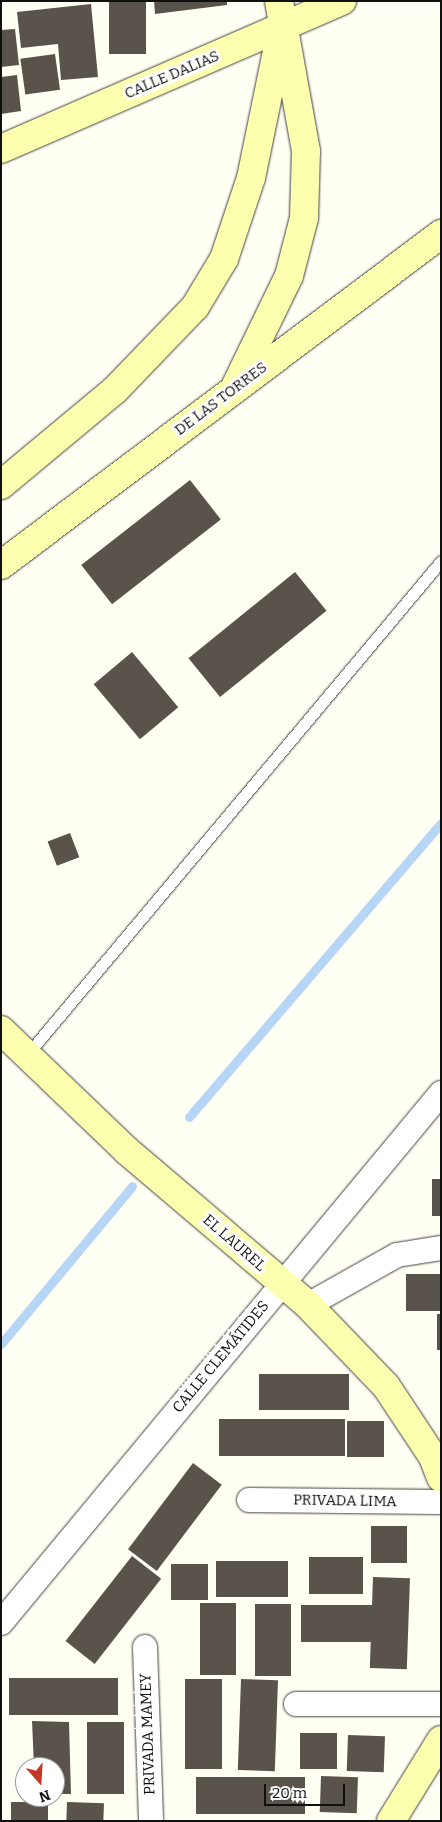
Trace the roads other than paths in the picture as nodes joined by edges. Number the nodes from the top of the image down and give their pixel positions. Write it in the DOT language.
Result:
graph roads {
  1 [pos="342,1"];
  2 [pos="280,14"];
  3 [pos="1,149"];
  4 [pos="441,234"];
  5 [pos="234,390"];
  6 [pos="1,485"];
  7 [pos="441,561"];
  8 [pos="1,565"];
  9 [pos="1,1030"];
  10 [pos="25,1057"];
  11 [pos="441,1092"];
  12 [pos="441,1248"];
  13 [pos="282,1283"];
  14 [pos="308,1306"];
  15 [pos="441,1478"];
  16 [pos="249,1500"];
  17 [pos="441,1502"];
  18 [pos="1,1623"];
  19 [pos="145,1647"];
  20 [pos="296,1704"];
  21 [pos="441,1704"];
  22 [pos="441,1740"];
  23 [pos="151,1821"];
  24 [pos="391,1821"];
  1 -- 2 [label="street, CALLE DALIAS"];
  2 -- 3 [label="street, CALLE DALIAS"];
  2 -- 5 [label="street"];
  2 -- 6 [label="street"];
  4 -- 5 [label="street, DE LAS TORRES"];
  5 -- 8 [label="street, DE LAS TORRES"];
  7 -- 10 [label="lane"];
  9 -- 10 [label="street, EL LAUREL"];
  10 -- 13 [label="street, EL LAUREL"];
  11 -- 13 [label="street, CALLE CLEMÁTIDES"];
  12 -- 14 [label="street"];
  13 -- 14 [label="street, EL LAUREL"];
  13 -- 18 [label="street, CALLE CLEMÁTIDES"];
  14 -- 15 [label="street, EL LAUREL"];
  16 -- 17 [label="street, PRIVADA LIMA"];
  19 -- 23 [label="street, PRIVADA MAMEY"];
  20 -- 21 [label="street"];
  22 -- 24 [label="street"];
}
